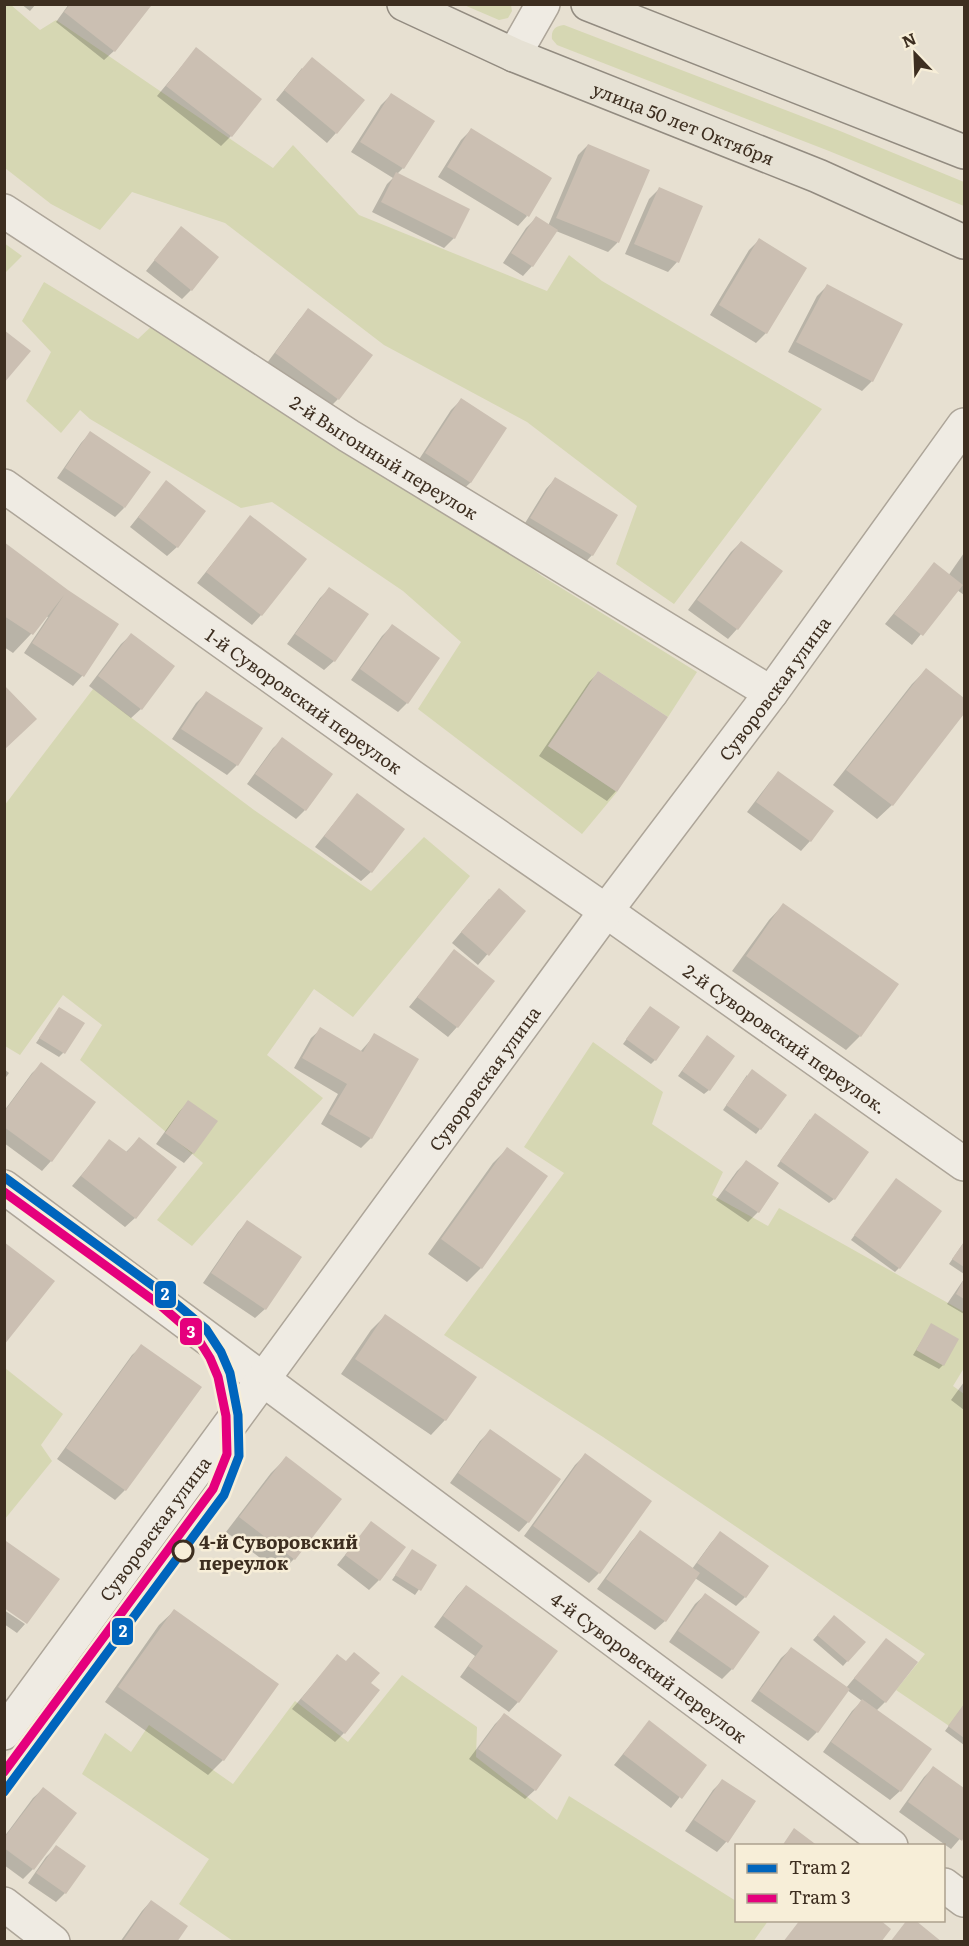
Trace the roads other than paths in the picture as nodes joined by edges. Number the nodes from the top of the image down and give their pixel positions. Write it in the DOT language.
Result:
graph roads {
  1 [pos="404,4"];
  2 [pos="543,4"];
  3 [pos="588,4"];
  4 [pos="514,55"];
  5 [pos="964,152"];
  6 [pos="4,211"];
  7 [pos="964,242"];
  8 [pos="964,425"];
  9 [pos="4,486"];
  10 [pos="771,693"];
  11 [pos="606,911"];
  12 [pos="964,1164"];
  13 [pos="4,1187"];
  14 [pos="264,1380"];
  15 [pos="4,1733"];
  16 [pos="890,1844"];
  17 [pos="945,1886"];
  18 [pos="964,1900"];
  19 [pos="4,1904"];
  20 [pos="53,1941"];
  1 -- 4 [label="main road, улица 50 лет Октября"];
  2 -- 4 [label="street"];
  3 -- 5 [label="main road"];
  4 -- 7 [label="main road, улица 50 лет Октября"];
  6 -- 10 [label="street, 2-й Выгонный переулок"];
  8 -- 10 [label="street, Суворовская улица"];
  9 -- 11 [label="street, 1-й Суворовский переулок"];
  10 -- 11 [label="street, Суворовская улица"];
  11 -- 12 [label="street, 2-й Суворовский переулок."];
  11 -- 14 [label="street, Суворовская улица"];
  13 -- 14 [label="street, 4-й Суворовский переулок"];
  14 -- 15 [label="street, Суворовская улица"];
  14 -- 16 [label="street, 4-й Суворовский переулок"];
  17 -- 18 [label="street"];
  19 -- 20 [label="street"];
}
